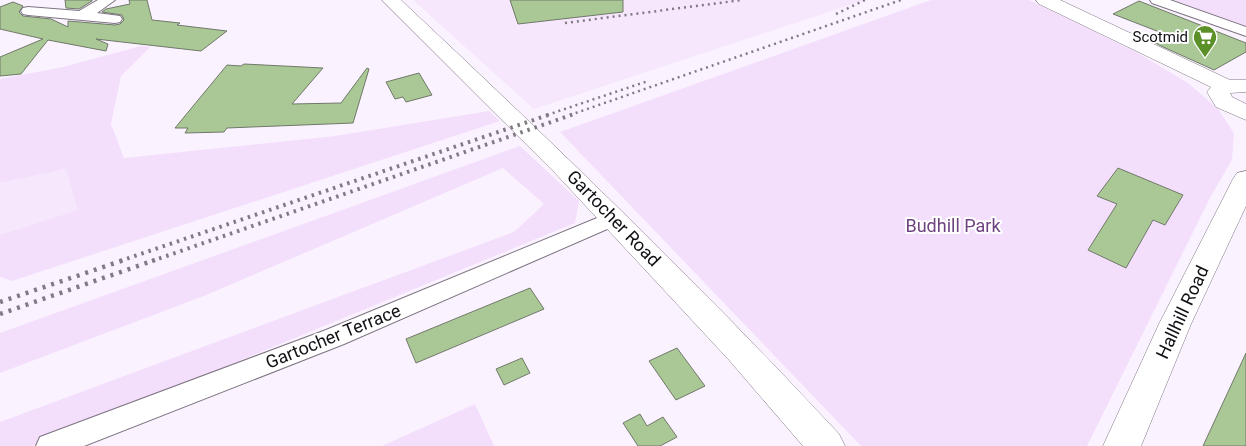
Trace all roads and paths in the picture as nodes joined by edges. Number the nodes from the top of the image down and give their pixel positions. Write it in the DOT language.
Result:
graph roads {
  1 [pos="108,0"];
  2 [pos="391,0"];
  3 [pos="1045,0"];
  4 [pos="1157,0"];
  5 [pos="28,11"];
  6 [pos="82,16"];
  7 [pos="115,19"];
  8 [pos="1246,32"];
  9 [pos="1236,86"];
  10 [pos="1246,113"];
  11 [pos="1246,179"];
  12 [pos="614,218"];
  13 [pos="50,446"];
  14 [pos="826,446"];
  15 [pos="1122,446"];
  1 -- 6 [label="street"];
  2 -- 12 [label="main road, Gartocher Road"];
  3 -- 9 [label="main road"];
  4 -- 8 [label="street"];
  5 -- 6 [label="street"];
  6 -- 7 [label="street"];
  9 -- 10 [label="main road"];
  11 -- 15 [label="main road, Hallhill Road"];
  12 -- 13 [label="street, Gartocher Terrace"];
  12 -- 14 [label="main road, Gartocher Road"];
}
